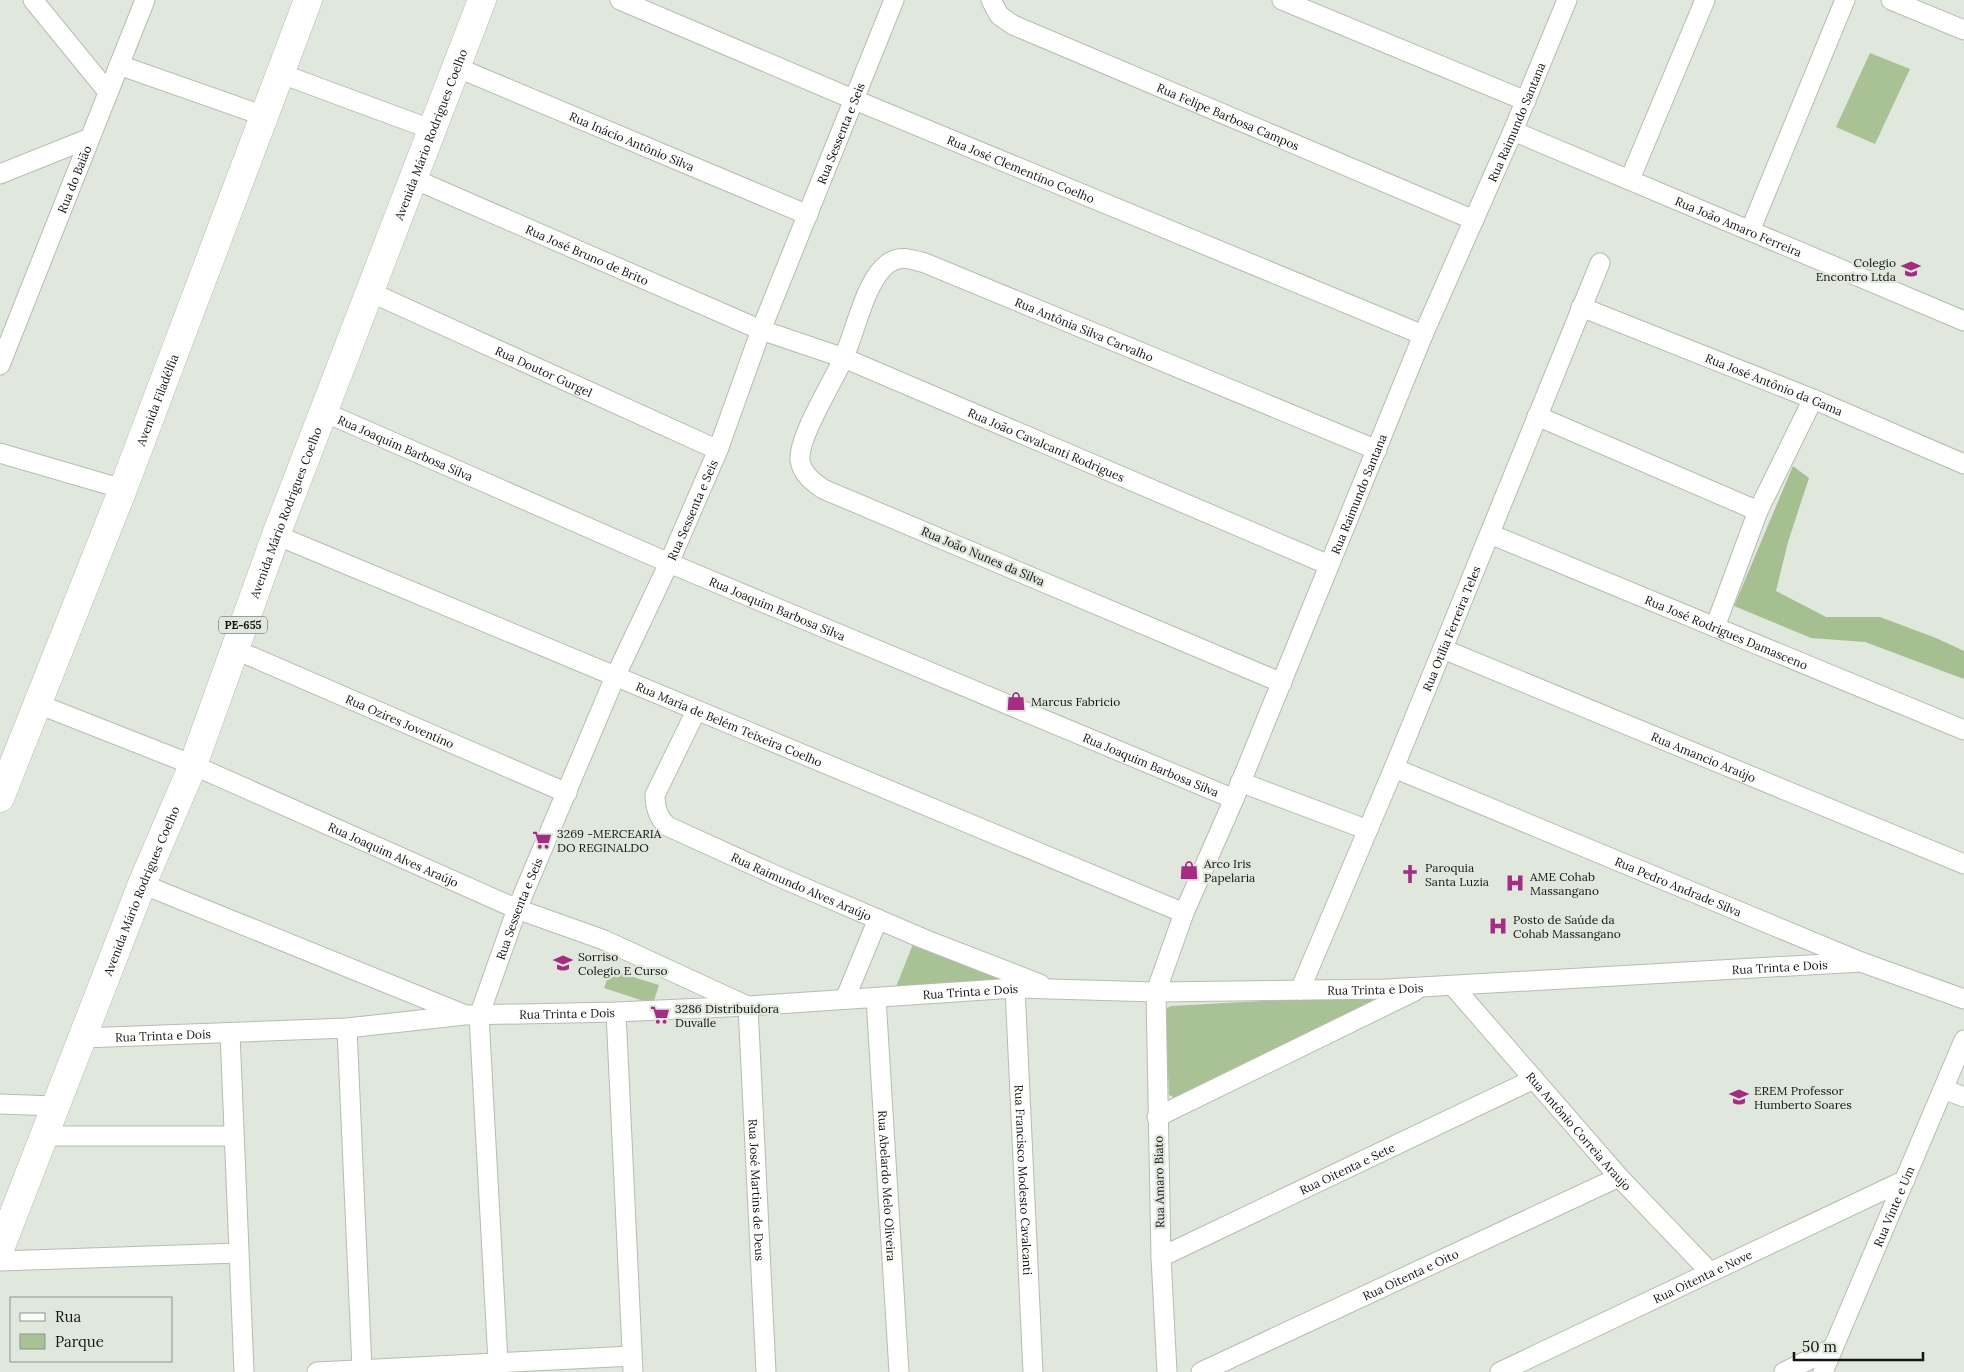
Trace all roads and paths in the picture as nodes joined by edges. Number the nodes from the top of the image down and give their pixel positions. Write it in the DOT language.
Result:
graph roads {
  1 [pos="33,0"];
  2 [pos="145,0"];
  3 [pos="308,0"];
  4 [pos="482,0"];
  5 [pos="620,0"];
  6 [pos="894,0"];
  7 [pos="991,0"];
  8 [pos="1282,0"];
  9 [pos="1567,0"];
  10 [pos="1705,0"];
  11 [pos="1845,0"];
  12 [pos="1891,0"];
  13 [pos="1964,30"];
  14 [pos="119,64"];
  15 [pos="456,67"];
  16 [pos="279,73"];
  17 [pos="108,92"];
  18 [pos="855,100"];
  19 [pos="1526,101"];
  20 [pos="264,116"];
  21 [pos="433,130"];
  22 [pos="1513,131"];
  23 [pos="90,138"];
  24 [pos="0,174"];
  25 [pos="414,179"];
  26 [pos="1630,180"];
  27 [pos="808,215"];
  28 [pos="1474,220"];
  29 [pos="1750,231"];
  30 [pos="1600,263"];
  31 [pos="370,292"];
  32 [pos="1581,307"];
  33 [pos="1964,321"];
  34 [pos="761,330"];
  35 [pos="1423,335"];
  36 [pos="844,358"];
  37 [pos="1,360"];
  38 [pos="1812,399"];
  39 [pos="324,412"];
  40 [pos="1537,416"];
  41 [pos="718,450"];
  42 [pos="1377,450"];
  43 [pos="0,453"];
  44 [pos="1964,464"];
  45 [pos="123,489"];
  46 [pos="1758,511"];
  47 [pos="1490,534"];
  48 [pos="276,535"];
  49 [pos="669,563"];
  50 [pos="1329,565"];
  51 [pos="1715,626"];
  52 [pos="234,649"];
  53 [pos="1443,649"];
  54 [pos="614,677"];
  55 [pos="1282,683"];
  56 [pos="38,704"];
  57 [pos="696,711"];
  58 [pos="1964,730"];
  59 [pos="193,766"];
  60 [pos="1394,768"];
  61 [pos="1,790"];
  62 [pos="1237,790"];
  63 [pos="566,793"];
  64 [pos="1368,830"];
  65 [pos="1964,864"];
  66 [pos="142,884"];
  67 [pos="517,909"];
  68 [pos="1184,913"];
  69 [pos="878,919"];
  70 [pos="1861,962"];
  71 [pos="1453,986"];
  72 [pos="1423,987"];
  73 [pos="1015,988"];
  74 [pos="1056,990"];
  75 [pos="1300,990"];
  76 [pos="1156,992"];
  77 [pos="876,998"];
  78 [pos="845,999"];
  79 [pos="1964,999"];
  80 [pos="748,1006"];
  81 [pos="616,1012"];
  82 [pos="472,1015"];
  83 [pos="347,1028"];
  84 [pos="230,1033"];
  85 [pos="82,1038"];
  86 [pos="1964,1040"];
  87 [pos="1534,1079"];
  88 [pos="1943,1088"];
  89 [pos="1964,1097"];
  90 [pos="0,1104"];
  91 [pos="55,1106"];
  92 [pos="1157,1116"];
  93 [pos="43,1136"];
  94 [pos="233,1136"];
  95 [pos="1619,1177"];
  96 [pos="1905,1180"];
  97 [pos="0,1249"];
  98 [pos="238,1254"];
  99 [pos="1161,1257"];
  100 [pos="0,1261"];
  101 [pos="1710,1272"];
  102 [pos="1833,1348"];
  103 [pos="498,1362"];
  104 [pos="632,1364"];
  105 [pos="362,1369"];
  106 [pos="244,1372"];
  107 [pos="317,1372"];
  108 [pos="766,1372"];
  109 [pos="899,1372"];
  110 [pos="1033,1372"];
  111 [pos="1167,1372"];
  112 [pos="1201,1372"];
  113 [pos="1500,1372"];
  114 [pos="1784,1372"];
  115 [pos="1823,1372"];
  1 -- 17 [label="street"];
  2 -- 14 [label="street, Rua do Baião"];
  3 -- 16 [label="main road, Avenida Filadélfia"];
  4 -- 15 [label="main road, Avenida Mário Rodrigues Coelho / PE-655"];
  5 -- 18 [label="street, Rua José Clementino Coelho"];
  6 -- 18 [label="street, Rua Sessenta e Seis"];
  7 -- 28 [label="street, Rua Felipe Barbosa Campos"];
  8 -- 19 [label="street"];
  9 -- 19 [label="street, Rua Raimundo Santana"];
  10 -- 26 [label="street"];
  11 -- 29 [label="street"];
  12 -- 13 [label="street"];
  14 -- 17 [label="street, Rua do Baião"];
  14 -- 20 [label="street"];
  15 -- 21 [label="main road, Avenida Mário Rodrigues Coelho / PE-655"];
  15 -- 27 [label="street, Rua Inácio Antônio Silva"];
  16 -- 20 [label="main road, Avenida Filadélfia"];
  16 -- 21 [label="street"];
  17 -- 23 [label="street, Rua do Baião"];
  18 -- 27 [label="street, Rua Sessenta e Seis"];
  18 -- 35 [label="street, Rua José Clementino Coelho"];
  19 -- 22 [label="street, Rua Raimundo Santana"];
  20 -- 45 [label="main road, Avenida Filadélfia"];
  21 -- 25 [label="main road, Avenida Mário Rodrigues Coelho / PE-655"];
  22 -- 26 [label="street, Rua João Amaro Ferreira"];
  22 -- 28 [label="street, Rua Raimundo Santana"];
  23 -- 24 [label="street"];
  23 -- 37 [label="street, Rua do Baião"];
  25 -- 31 [label="main road, Avenida Mário Rodrigues Coelho / PE-655"];
  25 -- 34 [label="street, Rua José Bruno de Brito"];
  26 -- 29 [label="street, Rua João Amaro Ferreira"];
  27 -- 34 [label="street, Rua Sessenta e Seis"];
  28 -- 35 [label="street, Rua Raimundo Santana"];
  29 -- 33 [label="street, Rua João Amaro Ferreira"];
  30 -- 32 [label="street, Rua Otilia Ferreira Teles"];
  31 -- 39 [label="main road, Avenida Mário Rodrigues Coelho / PE-655"];
  31 -- 41 [label="street, Rua Doutor Gurgel"];
  32 -- 38 [label="street, Rua José Antônio da Gama"];
  32 -- 40 [label="street, Rua Otilia Ferreira Teles"];
  34 -- 36 [label="street, Rua João Cavalcanti Rodrigues"];
  34 -- 41 [label="street, Rua Sessenta e Seis"];
  35 -- 42 [label="street, Rua Raimundo Santana"];
  36 -- 42 [label="street, Rua Antônia Silva Carvalho"];
  36 -- 50 [label="street, Rua João Cavalcanti Rodrigues"];
  36 -- 55 [label="street, Rua João Nunes da Silva"];
  38 -- 44 [label="street, Rua José Antônio da Gama"];
  38 -- 46 [label="street"];
  39 -- 48 [label="main road, Avenida Mário Rodrigues Coelho / PE-655"];
  39 -- 49 [label="street, Rua Joaquim Barbosa Silva"];
  40 -- 46 [label="street"];
  40 -- 47 [label="street, Rua Otilia Ferreira Teles"];
  41 -- 49 [label="street, Rua Sessenta e Seis"];
  42 -- 50 [label="street, Rua Raimundo Santana"];
  43 -- 45 [label="street"];
  45 -- 56 [label="main road, Avenida Filadélfia"];
  46 -- 51 [label="street"];
  47 -- 51 [label="street, Rua José Rodrigues Damasceno"];
  47 -- 53 [label="street, Rua Otilia Ferreira Teles"];
  48 -- 52 [label="main road, Avenida Mário Rodrigues Coelho / PE-655"];
  48 -- 54 [label="street, Rua Maria de Belém Teixeira Coelho"];
  49 -- 54 [label="street, Rua Sessenta e Seis"];
  49 -- 62 [label="street, Rua Joaquim Barbosa Silva"];
  50 -- 55 [label="street, Rua Raimundo Santana"];
  51 -- 58 [label="street, Rua José Rodrigues Damasceno"];
  52 -- 59 [label="main road, Avenida Mário Rodrigues Coelho / PE-655"];
  52 -- 63 [label="street, Rua Ozires Joventino"];
  53 -- 60 [label="street, Rua Otilia Ferreira Teles"];
  53 -- 65 [label="street, Rua Amancio Araújo"];
  54 -- 57 [label="street, Rua Maria de Belém Teixeira Coelho"];
  54 -- 63 [label="street, Rua Sessenta e Seis"];
  55 -- 62 [label="street, Rua Raimundo Santana"];
  56 -- 59 [label="street, Rua Joaquim Alves Araújo"];
  56 -- 61 [label="main road, Avenida Filadélfia"];
  57 -- 68 [label="street, Rua Maria de Belém Teixeira Coelho"];
  57 -- 69 [label="street, Rua Raimundo Alves Araújo"];
  59 -- 66 [label="main road, Avenida Mário Rodrigues Coelho / PE-655"];
  59 -- 67 [label="street, Rua Joaquim Alves Araújo"];
  60 -- 64 [label="street, Rua Otilia Ferreira Teles"];
  60 -- 70 [label="street, Rua Pedro Andrade Silva"];
  62 -- 64 [label="street, Rua Joaquim Barbosa Silva"];
  62 -- 68 [label="street, Rua Raimundo Santana"];
  63 -- 67 [label="street, Rua Sessenta e Seis"];
  64 -- 75 [label="street, Rua Otilia Ferreira Teles"];
  66 -- 82 [label="street"];
  66 -- 85 [label="main road, Avenida Mário Rodrigues Coelho / PE-655"];
  67 -- 80 [label="street, Rua Joaquim Alves Araújo"];
  67 -- 82 [label="street, Rua Sessenta e Seis"];
  68 -- 76 [label="street, Rua Raimundo Santana"];
  69 -- 74 [label="street, Rua Raimundo Alves Araújo"];
  69 -- 78 [label="street"];
  70 -- 71 [label="street, Rua Trinta e Dois"];
  70 -- 79 [label="street, Rua Pedro Andrade Silva"];
  71 -- 72 [label="street, Rua Trinta e Dois"];
  71 -- 87 [label="street, Rua Antônio Correia Araujo"];
  72 -- 75 [label="street, Rua Trinta e Dois"];
  72 -- 92 [label="street"];
  73 -- 74 [label="street, Rua Trinta e Dois"];
  73 -- 77 [label="street, Rua Trinta e Dois"];
  73 -- 110 [label="street, Rua Francisco Modesto Cavalcanti"];
  74 -- 76 [label="street, Rua Trinta e Dois"];
  75 -- 76 [label="street, Rua Trinta e Dois"];
  76 -- 92 [label="street, Rua Amaro Biato"];
  77 -- 78 [label="street, Rua Trinta e Dois"];
  77 -- 109 [label="street, Rua Abelardo Melo Oliveira"];
  78 -- 80 [label="street, Rua Trinta e Dois"];
  80 -- 81 [label="street, Rua Trinta e Dois"];
  80 -- 108 [label="street, Rua José Martins de Deus"];
  81 -- 82 [label="street, Rua Trinta e Dois"];
  81 -- 104 [label="street"];
  82 -- 83 [label="street, Rua Trinta e Dois"];
  82 -- 103 [label="street"];
  83 -- 84 [label="street, Rua Trinta e Dois"];
  83 -- 105 [label="street"];
  84 -- 85 [label="street, Rua Trinta e Dois"];
  84 -- 94 [label="street"];
  85 -- 91 [label="main road, Avenida Mário Rodrigues Coelho / PE-655"];
  86 -- 88 [label="street, Rua Vinte e Um"];
  87 -- 95 [label="street, Rua Antônio Correia Araujo"];
  87 -- 99 [label="street, Rua Oitenta e Sete"];
  88 -- 89 [label="street"];
  88 -- 96 [label="street, Rua Vinte e Um"];
  90 -- 91 [label="street"];
  91 -- 93 [label="main road, Avenida Mário Rodrigues Coelho / PE-655"];
  92 -- 99 [label="street, Rua Amaro Biato"];
  93 -- 94 [label="street"];
  93 -- 97 [label="main road, Avenida Mário Rodrigues Coelho / PE-655"];
  94 -- 98 [label="street"];
  95 -- 101 [label="street, Rua Antônio Correia Araujo"];
  95 -- 112 [label="street, Rua Oitenta e Oito"];
  96 -- 101 [label="street, Rua Oitenta e Nove"];
  96 -- 102 [label="street, Rua Vinte e Um"];
  98 -- 100 [label="street"];
  98 -- 106 [label="street"];
  99 -- 111 [label="street, Rua Amaro Biato"];
  101 -- 113 [label="street, Rua Oitenta e Nove"];
  102 -- 114 [label="street"];
  102 -- 115 [label="street, Rua Vinte e Um"];
  103 -- 104 [label="street"];
  103 -- 105 [label="street"];
  105 -- 107 [label="street"];
}
